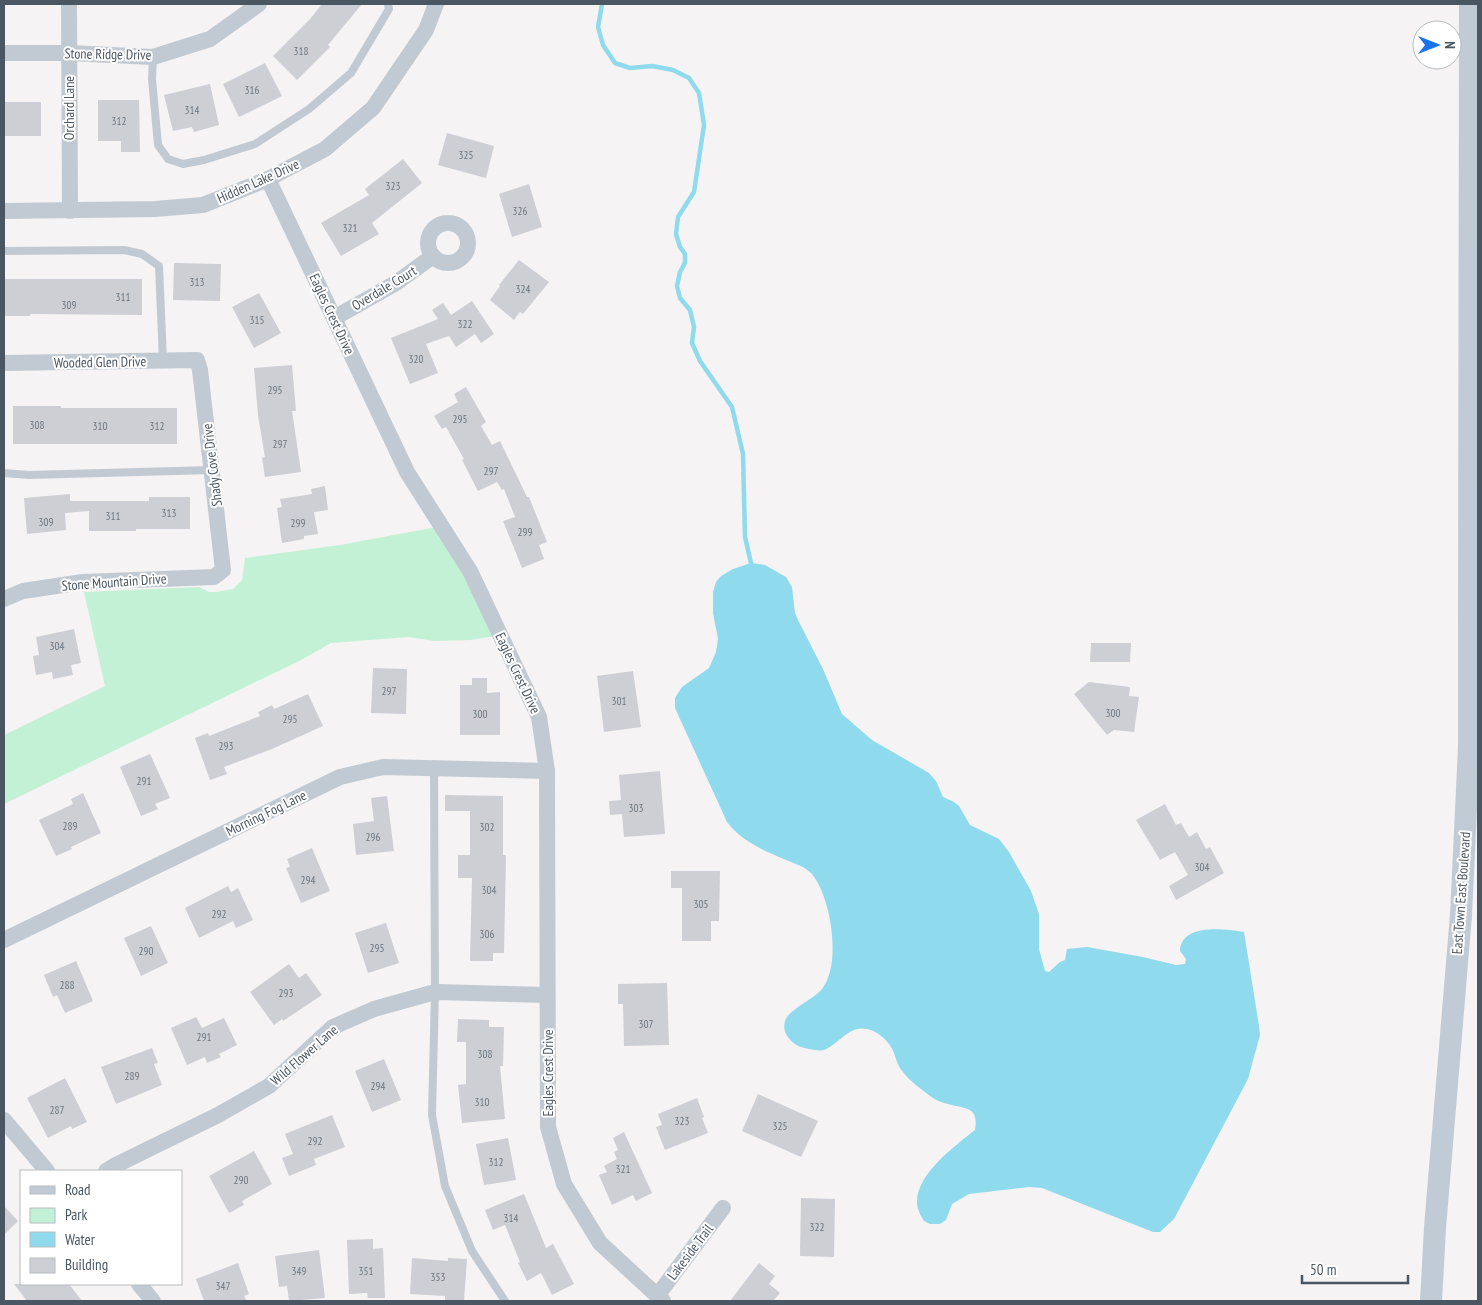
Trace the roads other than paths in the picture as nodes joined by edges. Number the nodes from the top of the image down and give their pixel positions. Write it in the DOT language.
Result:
graph roads {
  1 [pos="69,4"];
  2 [pos="259,4"];
  3 [pos="388,4"];
  4 [pos="436,4"];
  5 [pos="1470,4"];
  6 [pos="4,53"];
  7 [pos="69,53"];
  8 [pos="153,57"];
  9 [pos="268,179"];
  10 [pos="4,211"];
  11 [pos="70,211"];
  12 [pos="4,251"];
  13 [pos="433,256"];
  14 [pos="334,318"];
  15 [pos="197,360"];
  16 [pos="163,361"];
  17 [pos="4,363"];
  18 [pos="212,470"];
  19 [pos="4,473"];
  20 [pos="224,570"];
  21 [pos="4,599"];
  22 [pos="434,768"];
  23 [pos="547,771"];
  24 [pos="4,940"];
  25 [pos="435,992"];
  26 [pos="547,995"];
  27 [pos="4,1120"];
  28 [pos="46,1170"];
  29 [pos="108,1170"];
  30 [pos="723,1208"];
  31 [pos="140,1285"];
  32 [pos="660,1299"];
  33 [pos="153,1301"];
  34 [pos="505,1301"];
  35 [pos="1431,1301"];
  1 -- 7 [label="street, Orchard Lane"];
  2 -- 8 [label="street, Stone Ridge Drive"];
  3 -- 8 [label="lane"];
  4 -- 9 [label="street, Hidden Lake Drive"];
  5 -- 35 [label="street, East Town East Boulevard"];
  6 -- 7 [label="street, Stone Ridge Drive"];
  7 -- 8 [label="street, Stone Ridge Drive"];
  7 -- 11 [label="street, Orchard Lane"];
  9 -- 11 [label="street, Hidden Lake Drive"];
  9 -- 14 [label="street, Eagles Crest Drive"];
  10 -- 11 [label="street, Hidden Lake Drive"];
  12 -- 16 [label="lane"];
  13 -- 14 [label="street, Overdale Court"];
  14 -- 23 [label="street, Eagles Crest Drive"];
  15 -- 16 [label="street, Wooded Glen Drive"];
  15 -- 18 [label="street, Shady Cove Drive"];
  16 -- 17 [label="street, Wooded Glen Drive"];
  18 -- 19 [label="lane"];
  18 -- 20 [label="street, Shady Cove Drive"];
  20 -- 21 [label="street, Stone Mountain Drive"];
  22 -- 23 [label="street, Morning Fog Lane"];
  22 -- 24 [label="street, Morning Fog Lane"];
  22 -- 25 [label="lane"];
  23 -- 26 [label="street, Eagles Crest Drive"];
  25 -- 26 [label="street, Wild Flower Lane"];
  25 -- 29 [label="street, Wild Flower Lane"];
  25 -- 34 [label="lane"];
  26 -- 32 [label="street, Eagles Crest Drive"];
  27 -- 28 [label="street"];
  30 -- 32 [label="street, Lakeside Trail"];
  31 -- 33 [label="street"];
}
